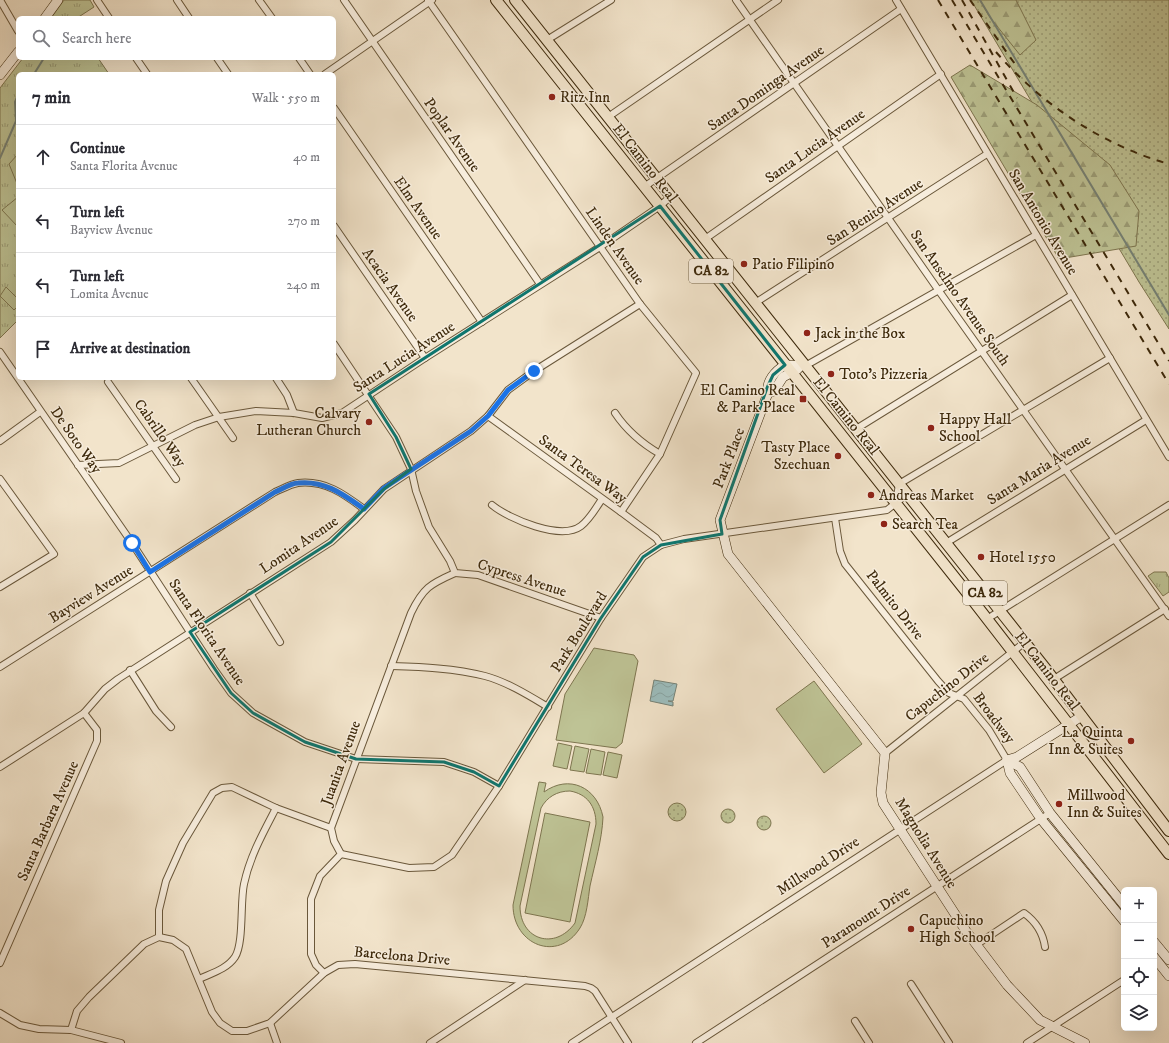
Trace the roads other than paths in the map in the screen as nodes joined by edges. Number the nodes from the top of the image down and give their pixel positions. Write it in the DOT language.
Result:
graph roads {
  1 [pos="0,0"];
  2 [pos="58,0"];
  3 [pos="97,0"];
  4 [pos="177,0"];
  5 [pos="259,0"];
  6 [pos="344,0"];
  7 [pos="496,0"];
  8 [pos="515,0"];
  9 [pos="611,0"];
  10 [pos="736,0"];
  11 [pos="778,0"];
  12 [pos="896,0"];
  13 [pos="430,1"];
  14 [pos="902,9"];
  15 [pos="46,16"];
  16 [pos="108,16"];
  17 [pos="189,16"];
  18 [pos="271,16"];
  19 [pos="750,20"];
  20 [pos="16,28"];
  21 [pos="547,40"];
  22 [pos="372,42"];
  23 [pos="16,55"];
  24 [pos="137,60"];
  25 [pos="218,60"];
  26 [pos="300,60"];
  27 [pos="146,72"];
  28 [pos="227,72"];
  29 [pos="309,72"];
  30 [pos="328,72"];
  31 [pos="941,74"];
  32 [pos="0,75"];
  33 [pos="794,84"];
  34 [pos="336,111"];
  35 [pos="608,118"];
  36 [pos="838,146"];
  37 [pos="987,154"];
  38 [pos="656,178"];
  39 [pos="644,187"];
  40 [pos="671,196"];
  41 [pos="660,206"];
  42 [pos="889,218"];
  43 [pos="336,229"];
  44 [pos="1036,235"];
  45 [pos="705,239"];
  46 [pos="600,247"];
  47 [pos="540,284"];
  48 [pos="939,291"];
  49 [pos="1072,295"];
  50 [pos="755,303"];
  51 [pos="640,304"];
  52 [pos="482,322"];
  53 [pos="336,347"];
  54 [pos="981,351"];
  55 [pos="0,352"];
  56 [pos="425,358"];
  57 [pos="1110,358"];
  58 [pos="805,366"];
  59 [pos="788,368"];
  60 [pos="16,371"];
  61 [pos="21,380"];
  62 [pos="192,380"];
  63 [pos="277,380"];
  64 [pos="108,382"];
  65 [pos="369,394"];
  66 [pos="1023,410"];
  67 [pos="40,412"];
  68 [pos="294,413"];
  69 [pos="615,413"];
  70 [pos="488,416"];
  71 [pos="218,417"];
  72 [pos="1146,420"];
  73 [pos="856,429"];
  74 [pos="233,438"];
  75 [pos="0,441"];
  76 [pos="153,447"];
  77 [pos="660,454"];
  78 [pos="1169,457"];
  79 [pos="78,466"];
  80 [pos="411,469"];
  81 [pos="1065,470"];
  82 [pos="0,479"];
  83 [pos="176,479"];
  84 [pos="899,484"];
  85 [pos="907,494"];
  86 [pos="602,499"];
  87 [pos="896,503"];
  88 [pos="492,505"];
  89 [pos="1169,505"];
  90 [pos="364,509"];
  91 [pos="621,512"];
  92 [pos="835,518"];
  93 [pos="722,534"];
  94 [pos="1113,539"];
  95 [pos="132,543"];
  96 [pos="946,543"];
  97 [pos="661,545"];
  98 [pos="150,572"];
  99 [pos="455,573"];
  100 [pos="0,587"];
  101 [pos="250,593"];
  102 [pos="1165,609"];
  103 [pos="1000,611"];
  104 [pos="1169,616"];
  105 [pos="601,618"];
  106 [pos="987,619"];
  107 [pos="190,632"];
  108 [pos="280,642"];
  109 [pos="1025,642"];
  110 [pos="1013,651"];
  111 [pos="391,666"];
  112 [pos="0,667"];
  113 [pos="130,670"];
  114 [pos="1054,679"];
  115 [pos="957,696"];
  116 [pos="548,707"];
  117 [pos="84,713"];
  118 [pos="1082,716"];
  119 [pos="1069,724"];
  120 [pos="171,727"];
  121 [pos="885,753"];
  122 [pos="356,759"];
  123 [pos="1007,760"];
  124 [pos="0,767"];
  125 [pos="499,786"];
  126 [pos="276,808"];
  127 [pos="1050,813"];
  128 [pos="1041,819"];
  129 [pos="331,828"];
  130 [pos="900,829"];
  131 [pos="1169,831"];
  132 [pos="341,854"];
  133 [pos="1169,854"];
  134 [pos="937,887"];
  135 [pos="1121,901"];
  136 [pos="1121,918"];
  137 [pos="159,937"];
  138 [pos="976,945"];
  139 [pos="1157,945"];
  140 [pos="1045,947"];
  141 [pos="1168,955"];
  142 [pos="1157,958"];
  143 [pos="1157,961"];
  144 [pos="0,963"];
  145 [pos="324,973"];
  146 [pos="1169,976"];
  147 [pos="199,979"];
  148 [pos="525,980"];
  149 [pos="1121,982"];
  150 [pos="911,984"];
  151 [pos="0,1013"];
  152 [pos="612,1017"];
  153 [pos="855,1021"];
  154 [pos="270,1023"];
  155 [pos="1052,1027"];
  156 [pos="71,1030"];
  157 [pos="120,1043"];
  158 [pos="277,1043"];
  159 [pos="430,1043"];
  160 [pos="572,1043"];
  161 [pos="628,1043"];
  162 [pos="696,1043"];
  163 [pos="869,1043"];
  164 [pos="949,1043"];
  165 [pos="1027,1043"];
  166 [pos="1085,1043"];
  1 -- 20 [label="street"];
  2 -- 15 [label="main road"];
  3 -- 16 [label="street"];
  4 -- 17 [label="street"];
  5 -- 18 [label="street"];
  6 -- 22 [label="street, Poplar Avenue"];
  7 -- 39 [label="main road, El Camino Real / CA 82"];
  8 -- 21 [label="main road, El Camino Real / CA 82"];
  9 -- 21 [label="street"];
  10 -- 19 [label="street, San Anselmo Avenue South"];
  11 -- 19 [label="street"];
  12 -- 14 [label="street, San Antonio Avenue"];
  13 -- 22 [label="street"];
  13 -- 46 [label="street, Linden Avenue"];
  14 -- 31 [label="street, San Antonio Avenue"];
  14 -- 33 [label="street, Santa Dominga Avenue"];
  19 -- 33 [label="street, San Anselmo Avenue South"];
  19 -- 35 [label="street"];
  21 -- 35 [label="main road, El Camino Real / CA 82"];
  22 -- 30 [label="street"];
  22 -- 47 [label="street, Poplar Avenue"];
  23 -- 32 [label="main road"];
  24 -- 27 [label="street"];
  25 -- 28 [label="street"];
  26 -- 29 [label="street"];
  31 -- 36 [label="street, Santa Lucia Avenue"];
  31 -- 37 [label="street, San Antonio Avenue"];
  33 -- 36 [label="street, San Anselmo Avenue South"];
  33 -- 38 [label="street, Santa Dominga Avenue"];
  34 -- 52 [label="street, Elm Avenue"];
  35 -- 38 [label="main road, El Camino Real / CA 82"];
  36 -- 42 [label="street, San Anselmo Avenue South"];
  36 -- 45 [label="street, Santa Lucia Avenue"];
  37 -- 42 [label="street, San Benito Avenue"];
  37 -- 44 [label="street, San Antonio Avenue"];
  38 -- 39 [label="street, Santa Dominga Avenue"];
  38 -- 40 [label="main road, El Camino Real / CA 82"];
  39 -- 41 [label="main road, El Camino Real / CA 82"];
  40 -- 41 [label="street, Santa Lucia Avenue"];
  40 -- 45 [label="main road, El Camino Real / CA 82"];
  41 -- 46 [label="street, Santa Lucia Avenue"];
  41 -- 59 [label="main road, El Camino Real / CA 82"];
  42 -- 48 [label="street, San Anselmo Avenue South"];
  42 -- 50 [label="street, San Benito Avenue"];
  43 -- 56 [label="street, Acacia Avenue"];
  44 -- 48 [label="street"];
  44 -- 49 [label="street, San Antonio Avenue"];
  45 -- 50 [label="main road, El Camino Real / CA 82"];
  46 -- 47 [label="street, Santa Lucia Avenue"];
  46 -- 51 [label="street, Linden Avenue"];
  47 -- 52 [label="street, Santa Lucia Avenue"];
  48 -- 54 [label="street, San Anselmo Avenue South"];
  48 -- 58 [label="street"];
  49 -- 54 [label="street"];
  49 -- 57 [label="street, San Antonio Avenue"];
  50 -- 58 [label="main road, El Camino Real / CA 82"];
  51 -- 70 [label="street, Lomita Avenue"];
  51 -- 77 [label="street, Linden Avenue"];
  52 -- 56 [label="street, Santa Lucia Avenue"];
  53 -- 65 [label="street, Cypress Avenue"];
  54 -- 66 [label="street, San Anselmo Avenue South"];
  54 -- 73 [label="street"];
  55 -- 60 [label="street, De Soto Way"];
  56 -- 65 [label="street, Santa Lucia Avenue"];
  57 -- 66 [label="street"];
  57 -- 72 [label="street, San Antonio Avenue"];
  58 -- 59 [label="main road"];
  58 -- 73 [label="main road, El Camino Real / CA 82"];
  59 -- 87 [label="main road, El Camino Real / CA 82"];
  59 -- 93 [label="main road, Park Place"];
  61 -- 67 [label="street, De Soto Way"];
  62 -- 71 [label="street"];
  63 -- 68 [label="street"];
  64 -- 76 [label="street, Cabrillo Way"];
  65 -- 68 [label="street, Santa Lucia Avenue"];
  65 -- 80 [label="street, Cypress Avenue"];
  66 -- 81 [label="street, San Anselmo Avenue South"];
  66 -- 84 [label="street"];
  67 -- 75 [label="street"];
  67 -- 79 [label="street, De Soto Way"];
  68 -- 71 [label="street, Santa Lucia Avenue"];
  69 -- 77 [label="street"];
  70 -- 80 [label="street, Lomita Avenue"];
  70 -- 86 [label="street, Santa Teresa Way"];
  71 -- 74 [label="street"];
  71 -- 76 [label="street, Santa Lucia Avenue"];
  72 -- 78 [label="street, San Antonio Avenue"];
  72 -- 81 [label="street, Santa Maria Avenue"];
  73 -- 84 [label="main road, El Camino Real / CA 82"];
  76 -- 79 [label="street, Santa Lucia Avenue"];
  76 -- 83 [label="street, Cabrillo Way"];
  77 -- 91 [label="street, Linden Avenue"];
  79 -- 95 [label="street, De Soto Way"];
  80 -- 90 [label="street, Lomita Avenue"];
  80 -- 99 [label="street, Cypress Avenue"];
  81 -- 94 [label="street, San Anselmo Avenue South"];
  81 -- 96 [label="street, Santa Maria Avenue"];
  82 -- 100 [label="street"];
  84 -- 85 [label="main road, El Camino Real / CA 82"];
  84 -- 87 [label="street"];
  85 -- 87 [label="street, Park Boulevard"];
  85 -- 96 [label="main road, El Camino Real / CA 82"];
  86 -- 88 [label="street"];
  86 -- 91 [label="street, Santa Teresa Way"];
  87 -- 92 [label="street, Park Boulevard"];
  87 -- 106 [label="main road, El Camino Real / CA 82"];
  89 -- 94 [label="street"];
  90 -- 98 [label="street, Bayview Avenue"];
  90 -- 101 [label="street, Lomita Avenue"];
  91 -- 97 [label="street, Santa Teresa Way"];
  92 -- 93 [label="street, Park Boulevard"];
  92 -- 115 [label="street, Palmito Drive"];
  93 -- 97 [label="street, Park Boulevard"];
  93 -- 121 [label="main road"];
  94 -- 102 [label="street, San Anselmo Avenue South"];
  94 -- 103 [label="street"];
  95 -- 98 [label="street, Santa Florita Avenue"];
  96 -- 103 [label="main road, El Camino Real / CA 82"];
  97 -- 105 [label="street, Park Boulevard"];
  98 -- 107 [label="street, Santa Florita Avenue"];
  98 -- 112 [label="street, Bayview Avenue"];
  99 -- 105 [label="street, Cypress Avenue"];
  99 -- 111 [label="street, Juanita Avenue"];
  101 -- 107 [label="street, Lomita Avenue"];
  101 -- 108 [label="street"];
  102 -- 104 [label="street, San Anselmo Avenue South"];
  102 -- 114 [label="street"];
  103 -- 106 [label="street"];
  103 -- 109 [label="main road, El Camino Real / CA 82"];
  105 -- 116 [label="street, Park Boulevard"];
  106 -- 110 [label="main road, El Camino Real / CA 82"];
  107 -- 113 [label="street, Lomita Avenue"];
  107 -- 122 [label="street, Santa Florita Avenue"];
  109 -- 110 [label="street, Capuchino Drive"];
  109 -- 114 [label="main road, El Camino Real / CA 82"];
  110 -- 115 [label="street, Capuchino Drive"];
  110 -- 119 [label="main road, El Camino Real / CA 82"];
  111 -- 116 [label="street"];
  111 -- 122 [label="street, Juanita Avenue"];
  113 -- 117 [label="street, Lomita Avenue"];
  113 -- 120 [label="street"];
  114 -- 118 [label="main road, El Camino Real / CA 82"];
  115 -- 121 [label="street, Capuchino Drive"];
  115 -- 123 [label="street, Broadway"];
  116 -- 125 [label="street, Park Boulevard"];
  117 -- 124 [label="street, Lomita Avenue"];
  117 -- 144 [label="street, Santa Barbara Avenue"];
  118 -- 119 [label="main road, Millwood Drive"];
  118 -- 131 [label="main road, El Camino Real / CA 82"];
  119 -- 123 [label="main road, Millwood Drive"];
  119 -- 133 [label="main road, El Camino Real / CA 82"];
  121 -- 130 [label="main road, Magnolia Avenue"];
  122 -- 125 [label="street, Santa Florita Avenue"];
  122 -- 129 [label="street, Juanita Avenue"];
  123 -- 127 [label="main road, Broadway"];
  123 -- 128 [label="main road, Broadway"];
  123 -- 130 [label="street, Millwood Drive"];
  125 -- 132 [label="street, Park Boulevard"];
  126 -- 129 [label="street"];
  126 -- 137 [label="street"];
  126 -- 147 [label="street"];
  127 -- 128 [label="street, Paramount Drive"];
  127 -- 135 [label="main road, Broadway"];
  128 -- 134 [label="street, Paramount Drive"];
  128 -- 136 [label="main road, Broadway"];
  129 -- 132 [label="street, Juanita Avenue"];
  130 -- 134 [label="main road, Magnolia Avenue"];
  130 -- 152 [label="street, Millwood Drive"];
  132 -- 145 [label="street"];
  134 -- 138 [label="main road, Magnolia Avenue"];
  134 -- 162 [label="street, Paramount Drive"];
  137 -- 147 [label="street, Barcelona Drive"];
  137 -- 156 [label="street"];
  138 -- 140 [label="street"];
  138 -- 155 [label="main road, Magnolia Avenue"];
  139 -- 141 [label="main road"];
  141 -- 142 [label="street"];
  143 -- 146 [label="main road"];
  145 -- 148 [label="street, Barcelona Drive"];
  145 -- 154 [label="street, Barcelona Drive"];
  147 -- 154 [label="street, Barcelona Drive"];
  148 -- 152 [label="street, Barcelona Drive"];
  148 -- 159 [label="street"];
  149 -- 155 [label="street"];
  150 -- 164 [label="street"];
  151 -- 156 [label="street"];
  152 -- 160 [label="street, Millwood Drive"];
  152 -- 161 [label="street, Barcelona Drive"];
  153 -- 163 [label="street"];
  154 -- 158 [label="street"];
  155 -- 165 [label="street"];
  155 -- 166 [label="main road, Magnolia Avenue"];
  156 -- 157 [label="street"];
}
